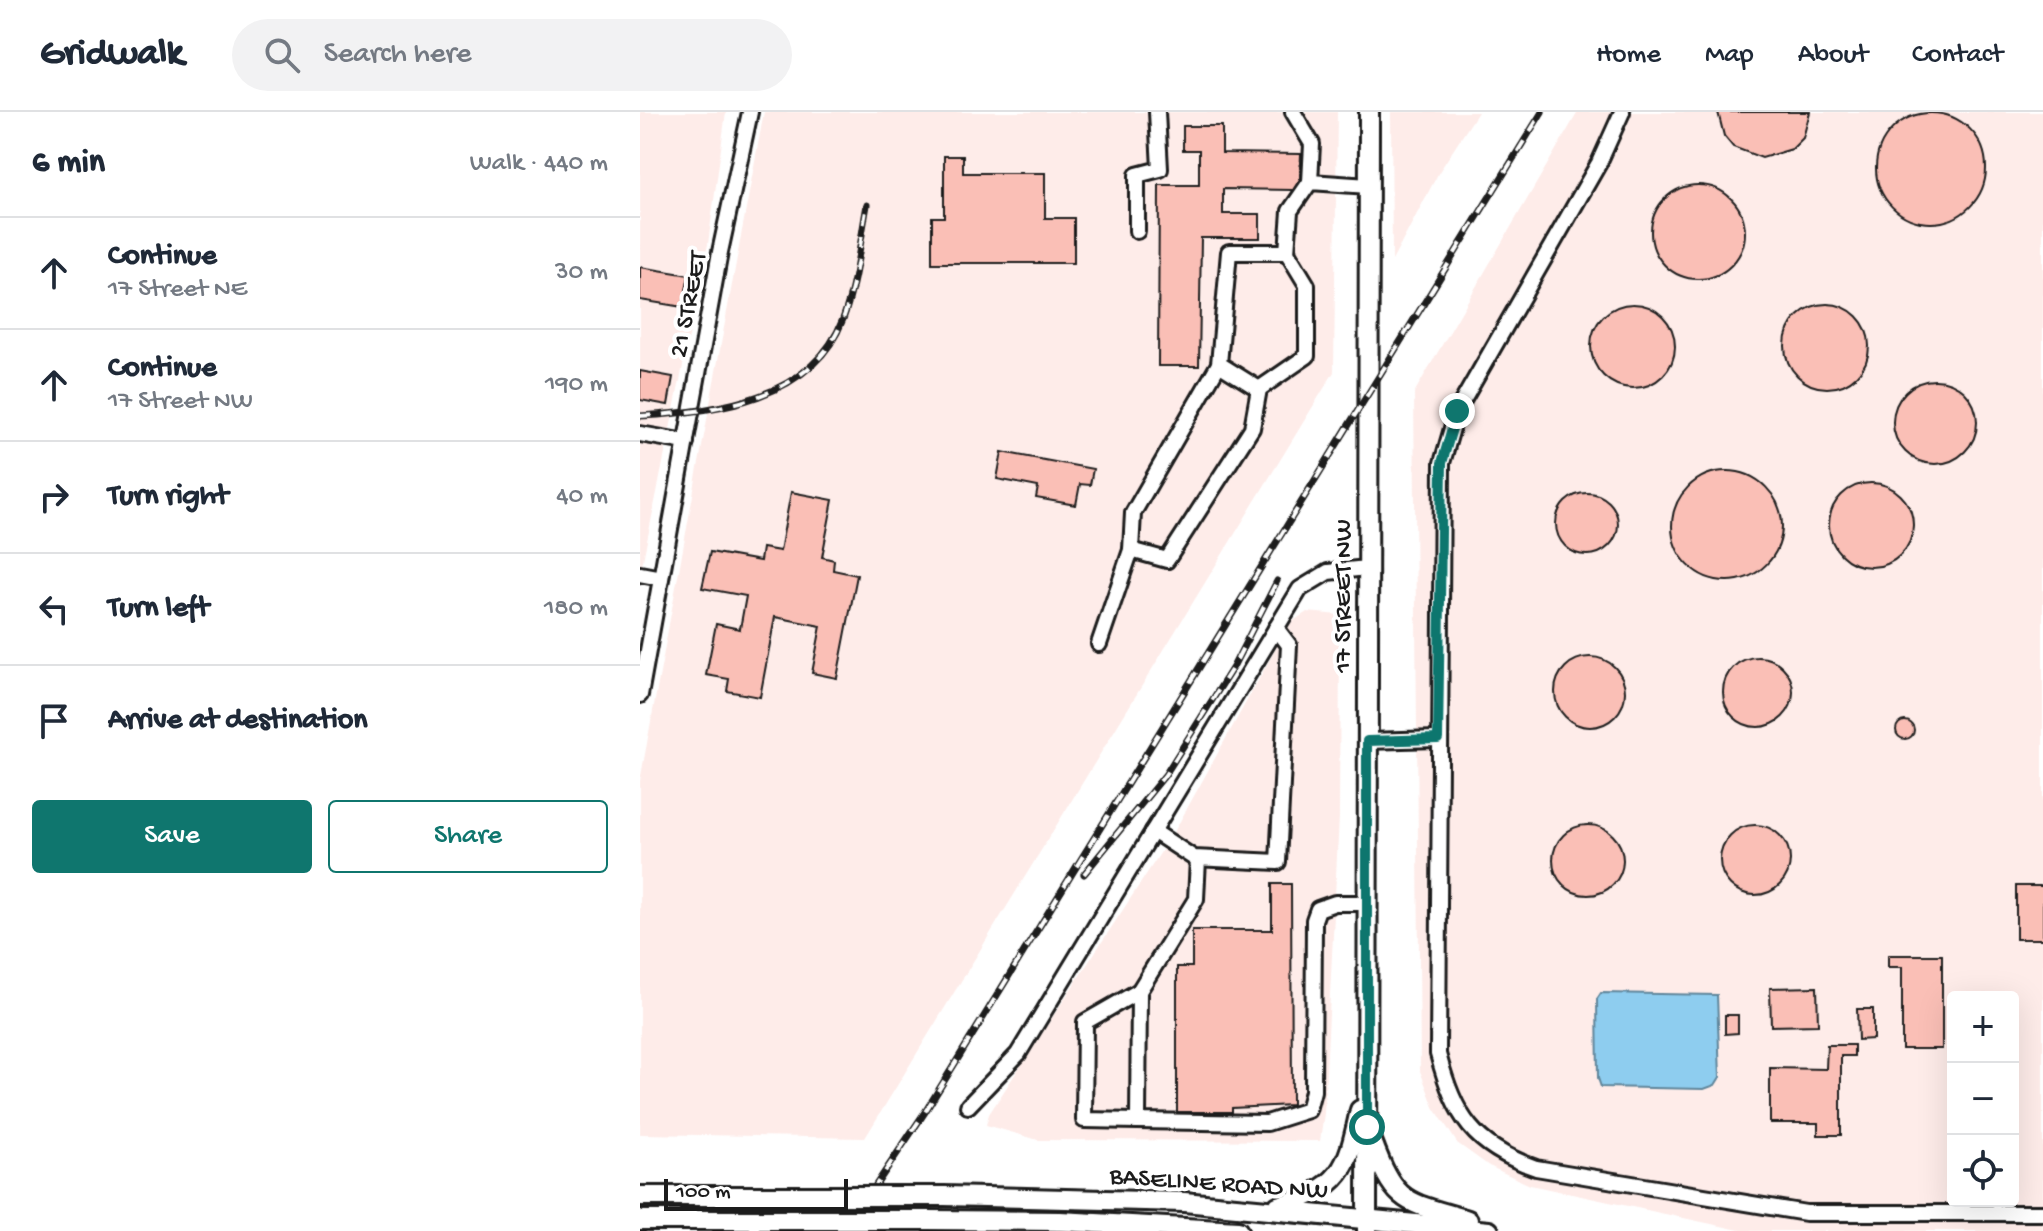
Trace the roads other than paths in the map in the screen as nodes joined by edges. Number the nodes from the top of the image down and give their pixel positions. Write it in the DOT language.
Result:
graph roads {
  1 [pos="750,112"];
  2 [pos="1157,112"];
  3 [pos="1293,112"];
  4 [pos="1369,112"];
  5 [pos="1622,112"];
  6 [pos="1310,182"];
  7 [pos="1369,186"];
  8 [pos="1137,231"];
  9 [pos="1287,252"];
  10 [pos="1219,364"];
  11 [pos="1259,389"];
  12 [pos="640,434"];
  13 [pos="686,442"];
  14 [pos="1131,550"];
  15 [pos="1367,568"];
  16 [pos="640,574"];
  17 [pos="661,578"];
  18 [pos="647,620"];
  19 [pos="1276,628"];
  20 [pos="1099,644"];
  21 [pos="641,688"];
  22 [pos="1438,739"];
  23 [pos="1367,741"];
  24 [pos="1153,831"];
  25 [pos="1198,859"];
  26 [pos="1368,903"];
  27 [pos="1139,991"];
  28 [pos="1367,1080"];
  29 [pos="968,1106"];
  30 [pos="1138,1121"];
  31 [pos="1367,1127"];
  32 [pos="640,1196"];
  33 [pos="1266,1209"];
  34 [pos="2043,1213"];
  35 [pos="640,1220"];
  36 [pos="1367,1224"];
  37 [pos="1238,1231"];
  38 [pos="1489,1231"];
  39 [pos="1501,1231"];
  1 -- 13 [label="street, 21 STREET"];
  2 -- 8 [label="street"];
  3 -- 6 [label="street"];
  4 -- 7 [label="main road, 17 STREET NW"];
  5 -- 22 [label="street"];
  6 -- 7 [label="street"];
  6 -- 9 [label="street"];
  7 -- 15 [label="main road, 17 STREET NW"];
  9 -- 10 [label="street"];
  9 -- 11 [label="street"];
  10 -- 11 [label="street"];
  10 -- 14 [label="street"];
  11 -- 14 [label="street"];
  12 -- 13 [label="street"];
  13 -- 17 [label="street, 21 STREET"];
  14 -- 20 [label="street"];
  15 -- 19 [label="street"];
  15 -- 23 [label="main road, 17 STREET NW"];
  16 -- 17 [label="street"];
  17 -- 18 [label="street, 21 STREET"];
  18 -- 21 [label="street, 21 STREET"];
  19 -- 24 [label="street"];
  19 -- 25 [label="street"];
  22 -- 23 [label="street"];
  22 -- 34 [label="street"];
  23 -- 26 [label="main road, 17 STREET NW"];
  24 -- 25 [label="street"];
  24 -- 29 [label="street"];
  25 -- 27 [label="street"];
  26 -- 28 [label="main road, 17 STREET NW"];
  26 -- 30 [label="street"];
  27 -- 30 [label="street"];
  27 -- 30 [label="street"];
  28 -- 31 [label="main road"];
  28 -- 33 [label="main road"];
  31 -- 36 [label="main road"];
  31 -- 39 [label="main road"];
  32 -- 33 [label="main road, BASELINE ROAD NW, bridge"];
  33 -- 36 [label="main road, BASELINE ROAD NW"];
  35 -- 37 [label="main road, BASELINE ROAD NW, bridge"];
  36 -- 38 [label="main road, BASELINE ROAD NW"];
}
